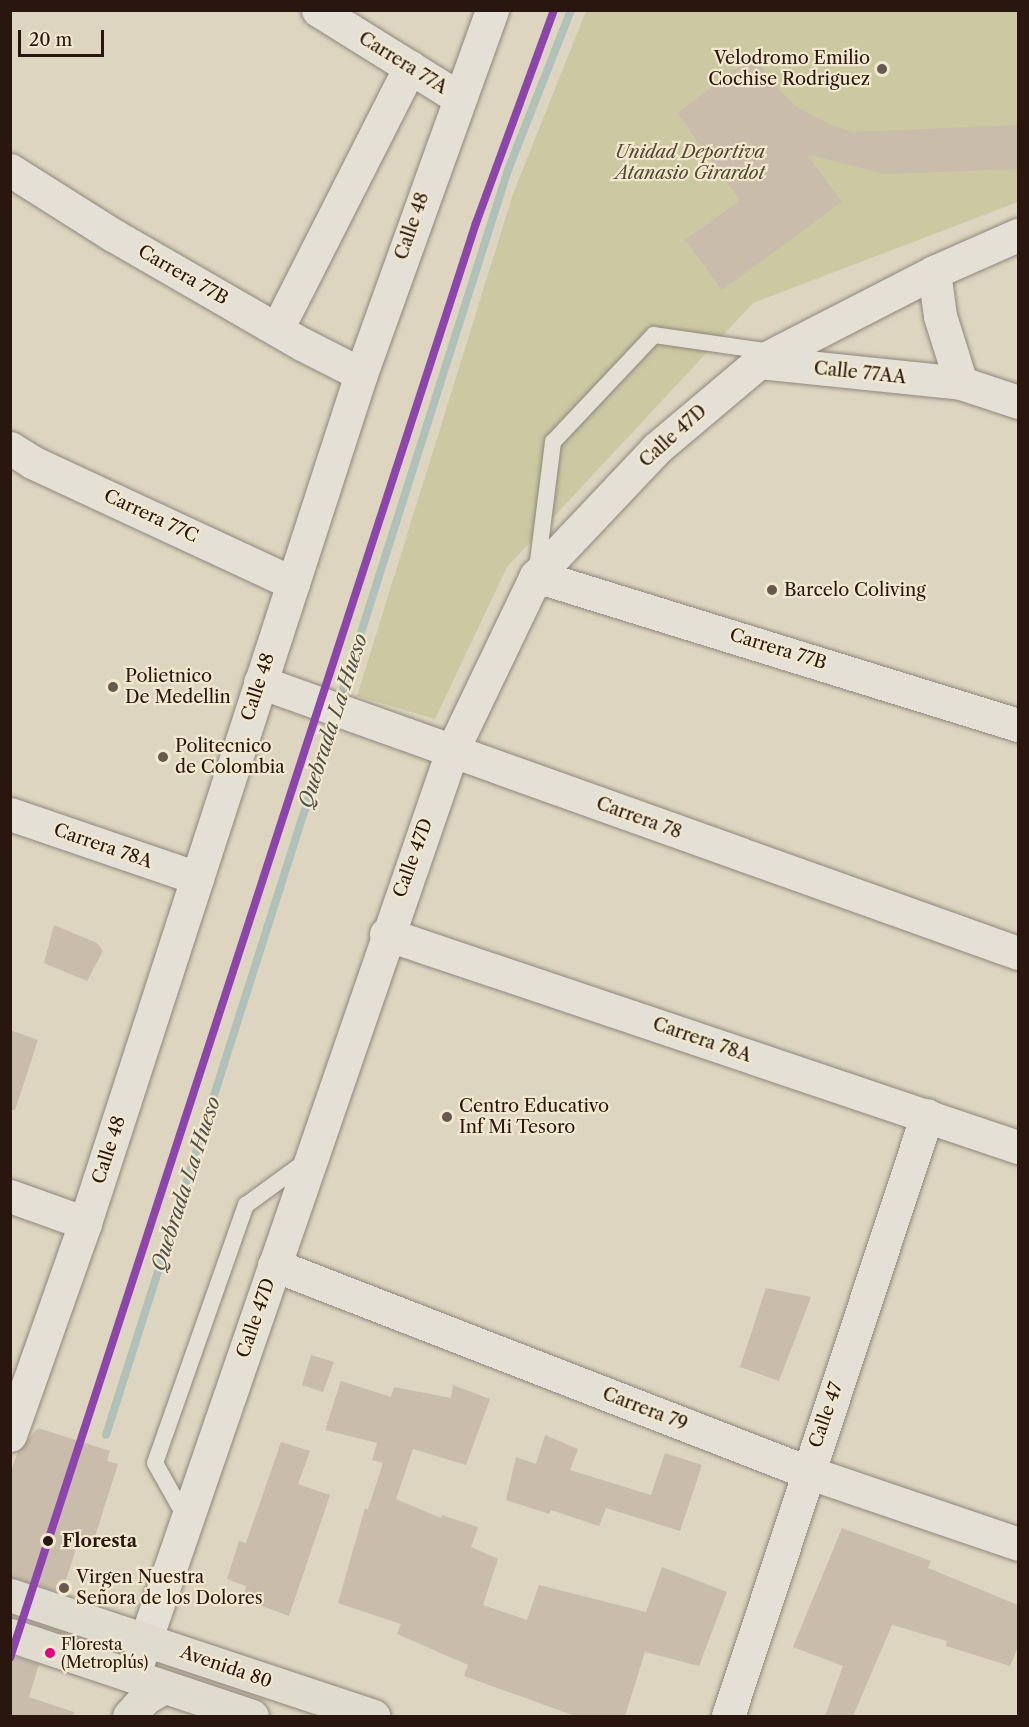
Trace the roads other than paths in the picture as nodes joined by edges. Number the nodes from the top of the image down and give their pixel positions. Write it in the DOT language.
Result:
graph roads {
  1 [pos="318,10"];
  2 [pos="492,10"];
  3 [pos="410,67"];
  4 [pos="458,97"];
  5 [pos="10,170"];
  6 [pos="1018,235"];
  7 [pos="934,272"];
  8 [pos="277,329"];
  9 [pos="768,357"];
  10 [pos="361,374"];
  11 [pos="961,383"];
  12 [pos="1018,402"];
  13 [pos="10,448"];
  14 [pos="536,576"];
  15 [pos="292,583"];
  16 [pos="260,682"];
  17 [pos="1018,726"];
  18 [pos="452,750"];
  19 [pos="10,814"];
  20 [pos="197,878"];
  21 [pos="386,934"];
  22 [pos="1018,954"];
  23 [pos="927,1115"];
  24 [pos="1018,1147"];
  25 [pos="310,1158"];
  26 [pos="10,1196"];
  27 [pos="86,1223"];
  28 [pos="274,1265"];
  29 [pos="12,1428"];
  30 [pos="807,1472"];
  31 [pos="187,1521"];
  32 [pos="1018,1544"];
  33 [pos="10,1595"];
  34 [pos="10,1635"];
  35 [pos="146,1640"];
  36 [pos="133,1676"];
  37 [pos="164,1687"];
  38 [pos="120,1716"];
  39 [pos="129,1716"];
  40 [pos="252,1716"];
  41 [pos="373,1716"];
  42 [pos="728,1716"];
  1 -- 3 [label="street, Carrera 77A"];
  2 -- 4 [label="street, Calle 48"];
  3 -- 4 [label="street, Carrera 77A"];
  3 -- 8 [label="street"];
  4 -- 10 [label="street, Calle 48"];
  5 -- 8 [label="street, Carrera 77B"];
  6 -- 7 [label="street, Calle 47D"];
  7 -- 9 [label="street, Calle 47D"];
  7 -- 11 [label="street"];
  8 -- 10 [label="street, Carrera 77B"];
  9 -- 11 [label="street, Calle 77AA"];
  9 -- 14 [label="street, Calle 47D"];
  9 -- 14 [label="lane"];
  10 -- 15 [label="street, Calle 48"];
  11 -- 12 [label="street, Calle 77AA"];
  13 -- 15 [label="street, Carrera 77C"];
  14 -- 17 [label="street, Carrera 77B"];
  14 -- 18 [label="street, Calle 47D"];
  15 -- 16 [label="street, Calle 48"];
  16 -- 18 [label="street, Carrera 78"];
  16 -- 20 [label="street, Calle 48"];
  18 -- 21 [label="street, Calle 47D"];
  18 -- 22 [label="street, Carrera 78"];
  19 -- 20 [label="street, Carrera 78A"];
  20 -- 27 [label="street, Calle 48"];
  21 -- 23 [label="street, Carrera 78A"];
  21 -- 25 [label="street, Calle 47D"];
  23 -- 24 [label="street, Carrera 78A"];
  23 -- 30 [label="street, Calle 47"];
  25 -- 28 [label="street, Calle 47D"];
  25 -- 31 [label="lane"];
  26 -- 27 [label="street"];
  27 -- 29 [label="street, Calle 48"];
  28 -- 30 [label="street, Carrera 79"];
  28 -- 31 [label="street, Calle 47D"];
  30 -- 32 [label="street, Carrera 79"];
  30 -- 42 [label="street, Calle 47"];
  31 -- 35 [label="street, Calle 47D"];
  33 -- 35 [label="main road, Avenida 80"];
  34 -- 36 [label="main road"];
  35 -- 36 [label="street, Calle 47D"];
  35 -- 41 [label="main road, Avenida 80"];
  36 -- 37 [label="main road"];
  36 -- 38 [label="street, Calle 47D"];
  37 -- 39 [label="main road"];
  37 -- 40 [label="main road"];
}
